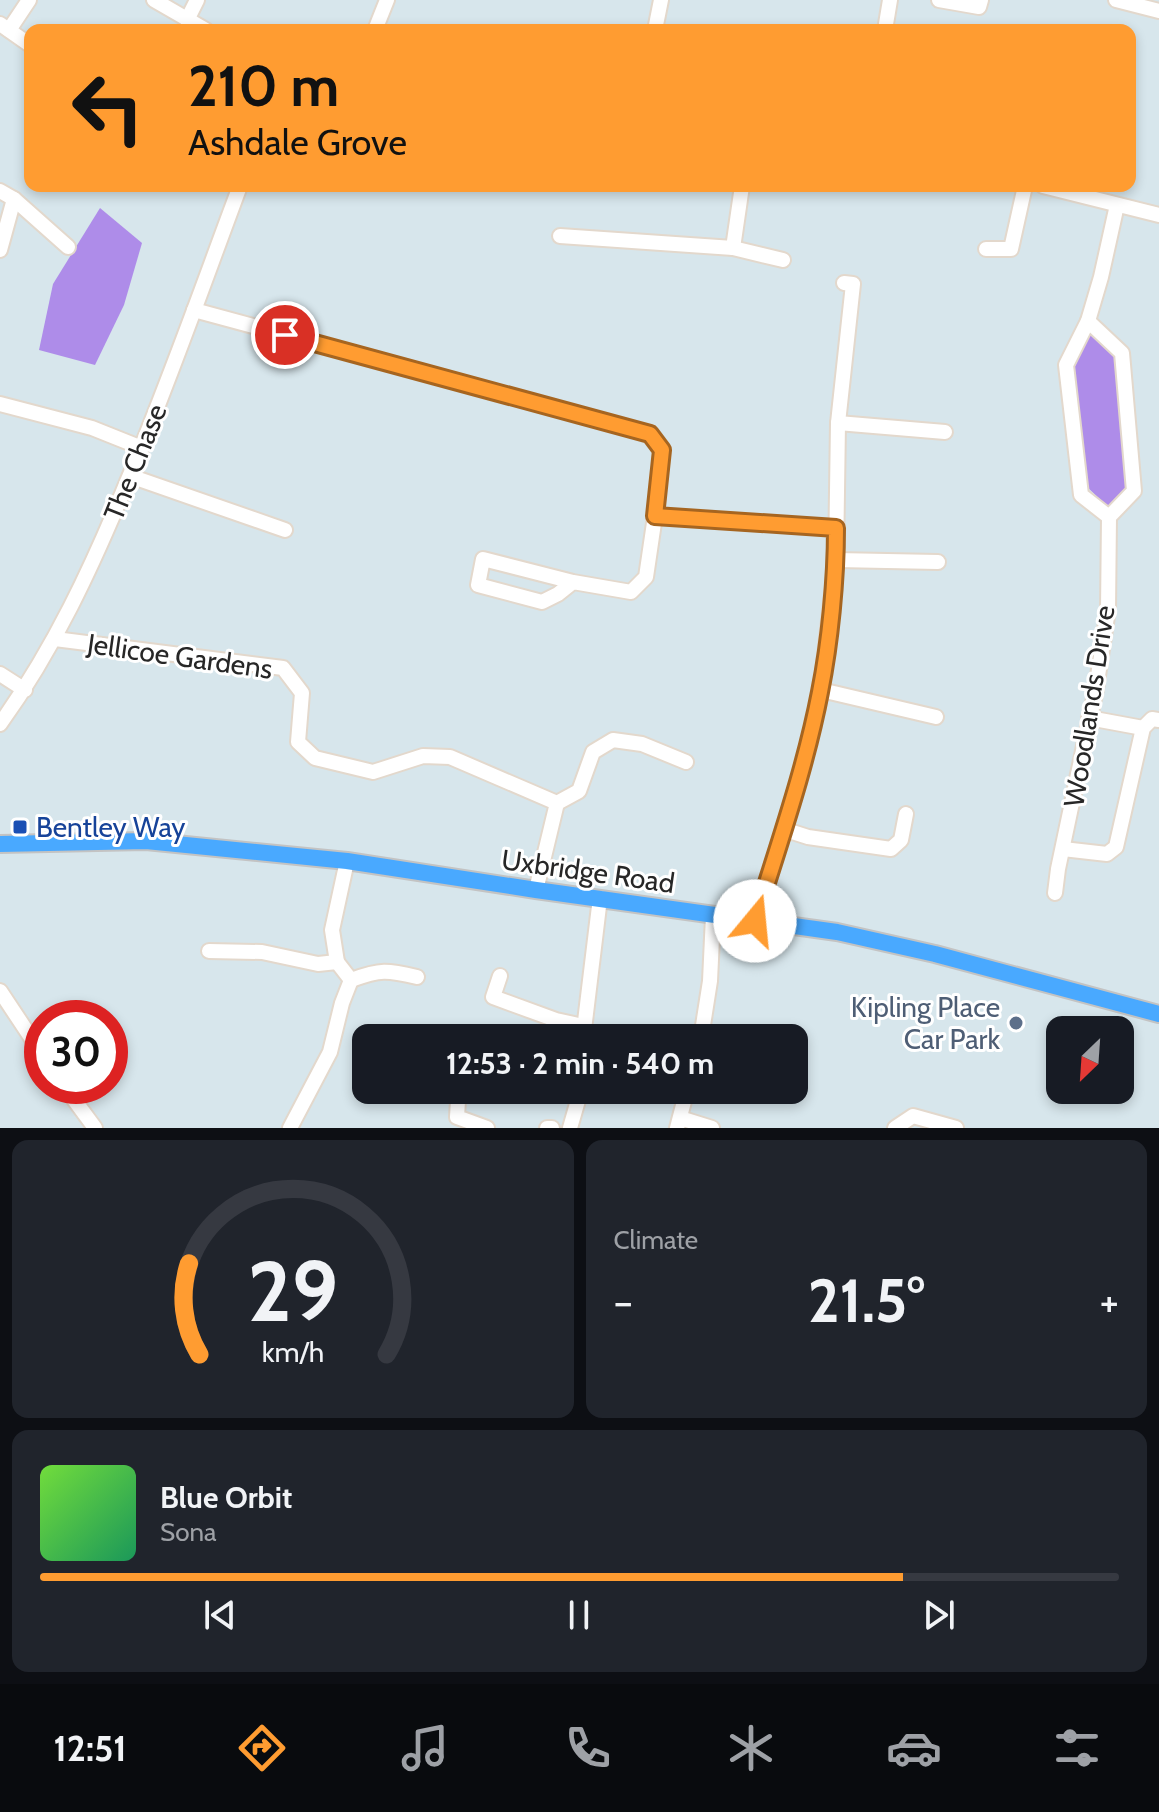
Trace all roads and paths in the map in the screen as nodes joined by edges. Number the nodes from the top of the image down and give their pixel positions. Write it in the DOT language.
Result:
graph roads {
  1 [pos="29,0"];
  2 [pos="154,0"];
  3 [pos="197,0"];
  4 [pos="387,0"];
  5 [pos="661,0"];
  6 [pos="890,0"];
  7 [pos="939,0"];
  8 [pos="981,0"];
  9 [pos="1116,0"];
  10 [pos="1159,11"];
  11 [pos="187,20"];
  12 [pos="195,24"];
  13 [pos="377,24"];
  14 [pos="656,24"];
  15 [pos="886,24"];
  16 [pos="4,27"];
  17 [pos="24,41"];
  18 [pos="0,191"];
  19 [pos="238,192"];
  20 [pos="741,192"];
  21 [pos="1024,192"];
  22 [pos="1066,192"];
  23 [pos="14,199"];
  24 [pos="1117,205"];
  25 [pos="1159,215"];
  26 [pos="560,236"];
  27 [pos="68,247"];
  28 [pos="733,248"];
  29 [pos="986,249"];
  30 [pos="0,250"];
  31 [pos="783,260"];
  32 [pos="844,283"];
  33 [pos="194,310"];
  34 [pos="1088,321"];
  35 [pos="0,404"];
  36 [pos="838,423"];
  37 [pos="945,432"];
  38 [pos="142,448"];
  39 [pos="130,476"];
  40 [pos="655,516"];
  41 [pos="1109,517"];
  42 [pos="836,528"];
  43 [pos="285,530"];
  44 [pos="836,560"];
  45 [pos="938,562"];
  46 [pos="573,582"];
  47 [pos="55,639"];
  48 [pos="0,674"];
  49 [pos="25,690"];
  50 [pos="821,690"];
  51 [pos="936,717"];
  52 [pos="1089,718"];
  53 [pos="1159,720"];
  54 [pos="0,724"];
  55 [pos="1143,728"];
  56 [pos="686,762"];
  57 [pos="557,803"];
  58 [pos="906,814"];
  59 [pos="783,829"];
  60 [pos="0,844"];
  61 [pos="1063,849"];
  62 [pos="347,861"];
  63 [pos="536,890"];
  64 [pos="1055,893"];
  65 [pos="600,898"];
  66 [pos="713,916"];
  67 [pos="755,921"];
  68 [pos="209,951"];
  69 [pos="337,962"];
  70 [pos="500,976"];
  71 [pos="417,977"];
  72 [pos="351,980"];
  73 [pos="0,991"];
  74 [pos="1159,1014"];
  75 [pos="565,1024"];
  76 [pos="584,1024"];
  77 [pos="703,1024"];
  78 [pos="24,1027"];
  79 [pos="77,1104"];
  80 [pos="458,1104"];
  81 [pos="577,1104"];
  82 [pos="678,1123"];
  83 [pos="95,1128"];
  84 [pos="290,1128"];
  85 [pos="487,1128"];
  86 [pos="570,1128"];
  87 [pos="712,1128"];
  88 [pos="895,1128"];
  89 [pos="956,1128"];
  1 -- 16 [label="street"];
  2 -- 11 [label="street"];
  3 -- 11 [label="street"];
  4 -- 13 [label="street"];
  5 -- 14 [label="street"];
  6 -- 15 [label="street"];
  7 -- 8 [label="street"];
  9 -- 10 [label="street"];
  11 -- 12 [label="street"];
  16 -- 17 [label="street"];
  18 -- 23 [label="street"];
  19 -- 33 [label="street, The Chase"];
  20 -- 28 [label="street"];
  21 -- 29 [label="street"];
  22 -- 24 [label="street"];
  23 -- 27 [label="street"];
  23 -- 30 [label="street"];
  24 -- 25 [label="street"];
  24 -- 34 [label="street"];
  26 -- 28 [label="street"];
  28 -- 31 [label="street"];
  32 -- 36 [label="street"];
  33 -- 38 [label="street, The Chase"];
  33 -- 40 [label="street"];
  34 -- 41 [label="street"];
  34 -- 41 [label="street"];
  35 -- 38 [label="street"];
  36 -- 37 [label="street"];
  36 -- 42 [label="street"];
  38 -- 39 [label="street, The Chase"];
  39 -- 43 [label="street"];
  39 -- 47 [label="street, The Chase"];
  40 -- 42 [label="street"];
  40 -- 46 [label="street"];
  41 -- 52 [label="street, Woodlands Drive"];
  42 -- 44 [label="street"];
  44 -- 45 [label="street"];
  44 -- 50 [label="street"];
  46 -- 46 [label="street"];
  47 -- 49 [label="street, The Chase"];
  47 -- 57 [label="street, Jellicoe Gardens"];
  48 -- 49 [label="street"];
  49 -- 54 [label="street, The Chase"];
  50 -- 51 [label="street"];
  50 -- 59 [label="street"];
  52 -- 55 [label="street"];
  52 -- 61 [label="street, Woodlands Drive"];
  53 -- 55 [label="street"];
  55 -- 61 [label="street"];
  56 -- 57 [label="street"];
  57 -- 63 [label="street"];
  58 -- 59 [label="street"];
  59 -- 67 [label="street"];
  60 -- 62 [label="main road, Uxbridge Road"];
  61 -- 64 [label="street, Woodlands Drive"];
  62 -- 63 [label="main road, Uxbridge Road"];
  62 -- 69 [label="street"];
  63 -- 65 [label="main road, Uxbridge Road"];
  65 -- 66 [label="main road, Uxbridge Road"];
  65 -- 76 [label="street"];
  66 -- 67 [label="main road, Uxbridge Road"];
  66 -- 77 [label="street"];
  67 -- 74 [label="main road, Uxbridge Road"];
  68 -- 69 [label="street"];
  69 -- 72 [label="street"];
  70 -- 75 [label="street"];
  71 -- 72 [label="street"];
  72 -- 84 [label="street"];
  73 -- 78 [label="street"];
  79 -- 83 [label="street"];
  80 -- 85 [label="street"];
  81 -- 86 [label="street"];
  82 -- 87 [label="street"];
  88 -- 89 [label="street"];
}
